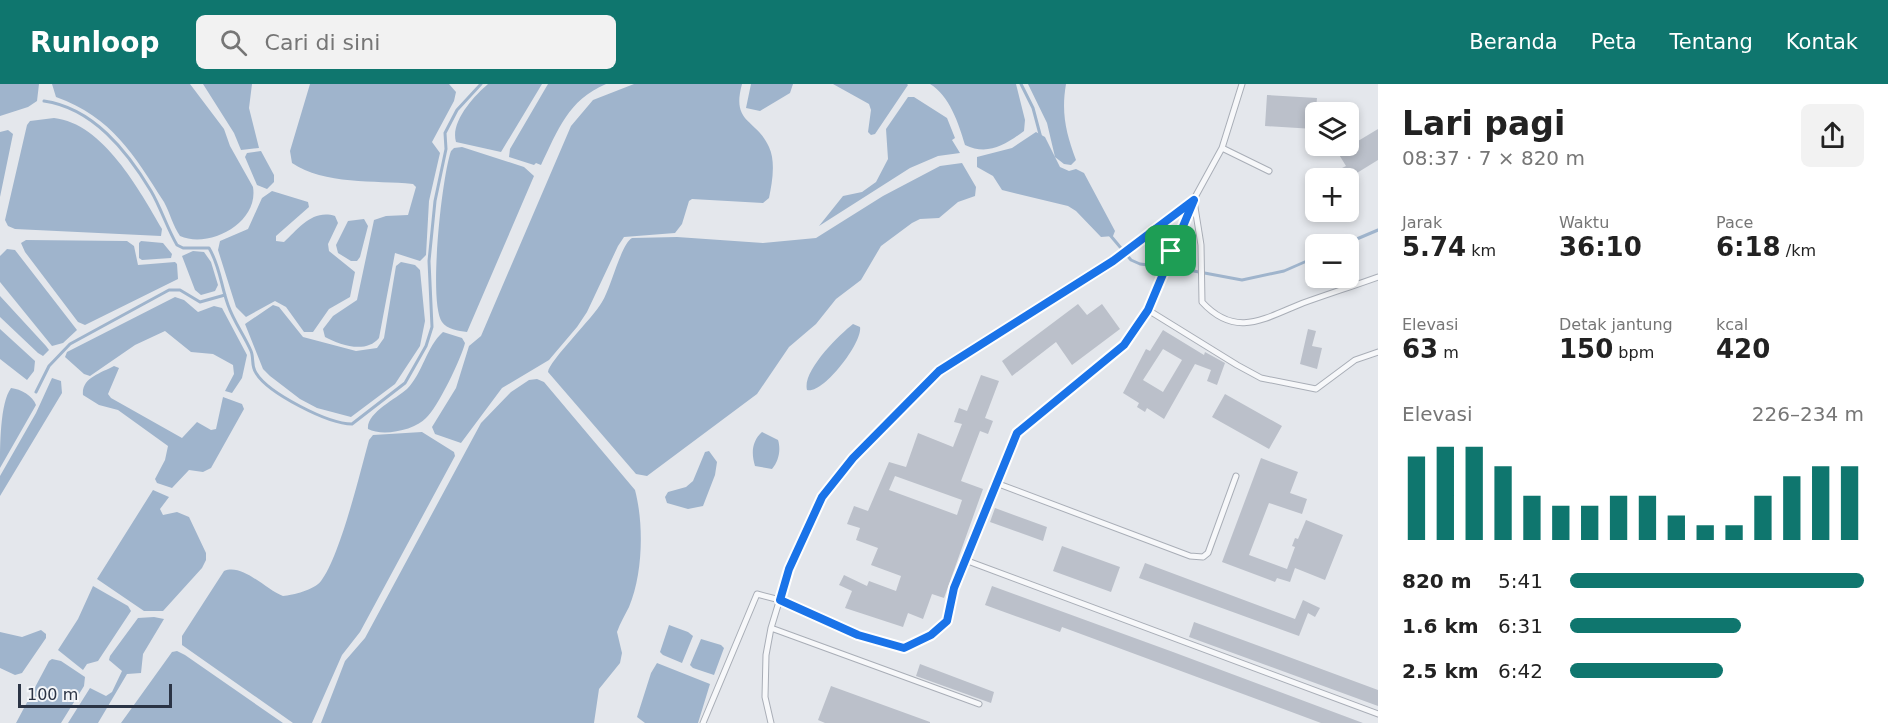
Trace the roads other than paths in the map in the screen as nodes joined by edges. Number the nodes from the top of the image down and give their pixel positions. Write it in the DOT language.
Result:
graph roads {
  1 [pos="1242,84"];
  2 [pos="1222,148"];
  3 [pos="1269,171"];
  4 [pos="1194,200"];
  5 [pos="1378,277"];
  6 [pos="1148,310"];
  7 [pos="1378,352"];
  8 [pos="1236,476"];
  9 [pos="996,483"];
  10 [pos="965,561"];
  11 [pos="780,600"];
  12 [pos="771,628"];
  13 [pos="979,704"];
  14 [pos="1378,714"];
  15 [pos="703,723"];
  16 [pos="771,723"];
  1 -- 2 [label="lane"];
  2 -- 3 [label="lane"];
  2 -- 4 [label="lane"];
  4 -- 5 [label="lane"];
  4 -- 6 [label="lane"];
  4 -- 11 [label="lane"];
  6 -- 7 [label="lane"];
  6 -- 9 [label="lane"];
  8 -- 9 [label="lane"];
  9 -- 10 [label="lane"];
  10 -- 11 [label="lane"];
  10 -- 14 [label="lane"];
  11 -- 12 [label="lane"];
  11 -- 15 [label="lane"];
  12 -- 13 [label="lane"];
  12 -- 16 [label="lane"];
}
